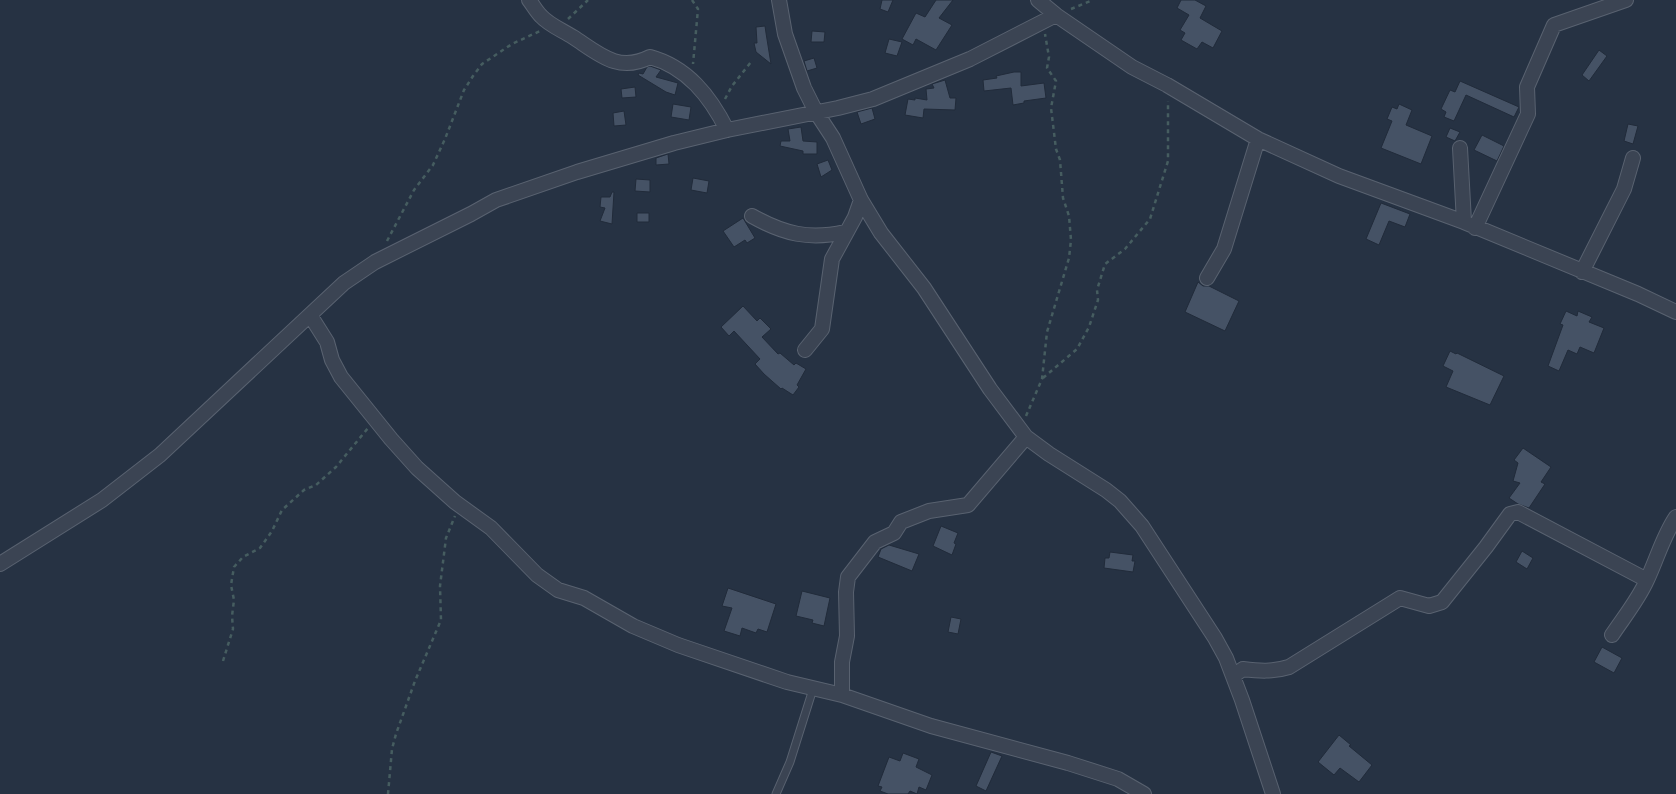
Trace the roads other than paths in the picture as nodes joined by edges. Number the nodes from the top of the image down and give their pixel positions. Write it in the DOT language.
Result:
graph roads {
  1 [pos="529,0"];
  2 [pos="779,0"];
  3 [pos="1038,0"];
  4 [pos="1626,0"];
  5 [pos="1056,16"];
  6 [pos="816,112"];
  7 [pos="727,130"];
  8 [pos="1258,139"];
  9 [pos="1460,148"];
  10 [pos="1633,158"];
  11 [pos="861,200"];
  12 [pos="752,216"];
  13 [pos="1469,225"];
  14 [pos="845,232"];
  15 [pos="1582,272"];
  16 [pos="1207,278"];
  17 [pos="1676,312"];
  18 [pos="310,315"];
  19 [pos="805,350"];
  20 [pos="1024,433"];
  21 [pos="1676,517"];
  22 [pos="0,564"];
  23 [pos="1647,580"];
  24 [pos="1612,635"];
  25 [pos="1233,676"];
  26 [pos="813,689"];
  27 [pos="842,695"];
  28 [pos="776,794"];
  29 [pos="1144,794"];
  30 [pos="1273,794"];
  1 -- 7 [label="street"];
  2 -- 6 [label="street"];
  3 -- 5 [label="street"];
  4 -- 13 [label="street"];
  5 -- 6 [label="street"];
  5 -- 8 [label="street"];
  6 -- 7 [label="street"];
  6 -- 11 [label="street"];
  7 -- 18 [label="street"];
  8 -- 13 [label="street"];
  8 -- 16 [label="street"];
  9 -- 13 [label="street"];
  10 -- 15 [label="street"];
  11 -- 14 [label="street"];
  11 -- 20 [label="street"];
  12 -- 14 [label="street"];
  13 -- 15 [label="street"];
  14 -- 19 [label="street"];
  15 -- 17 [label="street"];
  18 -- 22 [label="street"];
  18 -- 26 [label="street"];
  20 -- 25 [label="street"];
  20 -- 27 [label="street"];
  21 -- 23 [label="street"];
  23 -- 24 [label="street"];
  23 -- 25 [label="street"];
  25 -- 30 [label="street"];
  26 -- 27 [label="street"];
  26 -- 28 [label="lane"];
  27 -- 29 [label="street"];
}
